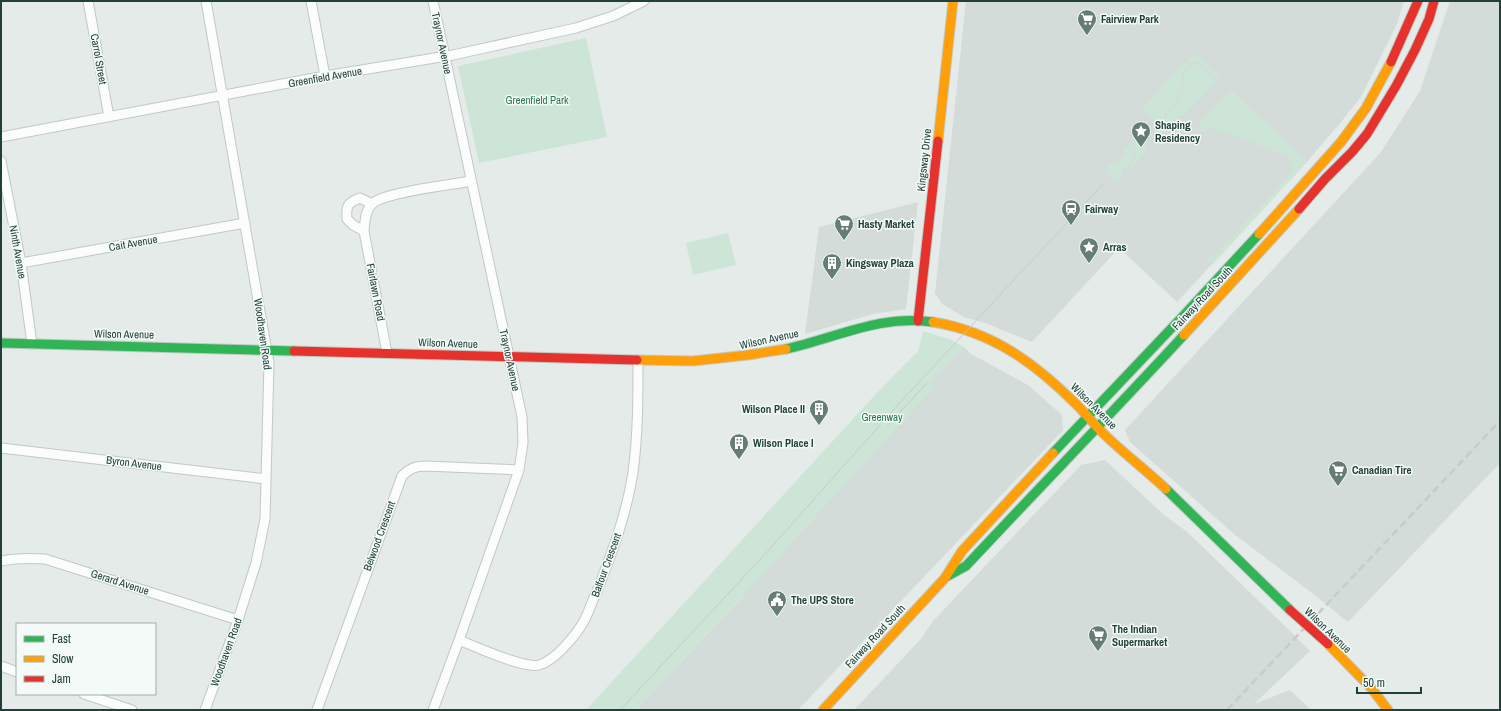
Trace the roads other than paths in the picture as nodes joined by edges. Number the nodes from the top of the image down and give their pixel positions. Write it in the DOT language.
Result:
graph roads {
  1 [pos="88,1"];
  2 [pos="206,1"];
  3 [pos="311,1"];
  4 [pos="433,1"];
  5 [pos="644,1"];
  6 [pos="953,1"];
  7 [pos="1418,1"];
  8 [pos="1434,1"];
  9 [pos="446,57"];
  10 [pos="325,76"];
  11 [pos="223,96"];
  12 [pos="109,117"];
  13 [pos="1,137"];
  14 [pos="1,161"];
  15 [pos="471,182"];
  16 [pos="372,204"];
  17 [pos="245,223"];
  18 [pos="364,231"];
  19 [pos="21,263"];
  20 [pos="918,321"];
  21 [pos="1,343"];
  22 [pos="32,344"];
  23 [pos="268,350"];
  24 [pos="388,352"];
  25 [pos="509,357"];
  26 [pos="638,361"];
  27 [pos="1087,416"];
  28 [pos="1098,427"];
  29 [pos="1,448"];
  30 [pos="519,470"];
  31 [pos="266,479"];
  32 [pos="1,562"];
  33 [pos="945,578"];
  34 [pos="238,620"];
  35 [pos="459,640"];
  36 [pos="1,666"];
  37 [pos="16,672"];
  38 [pos="87,695"];
  39 [pos="132,710"];
  40 [pos="205,710"];
  41 [pos="317,710"];
  42 [pos="433,710"];
  43 [pos="823,710"];
  44 [pos="1388,710"];
  1 -- 12 [label="street, Carrol Street"];
  2 -- 11 [label="street, Woodhaven Road"];
  3 -- 10 [label="street"];
  4 -- 9 [label="street, Traynor Avenue"];
  5 -- 9 [label="street, Greenfield Avenue"];
  6 -- 20 [label="street, Kingsway Drive"];
  7 -- 27 [label="street, Fairway Road South"];
  8 -- 28 [label="street, Fairway Road South"];
  9 -- 10 [label="street, Greenfield Avenue"];
  9 -- 15 [label="street, Traynor Avenue"];
  10 -- 11 [label="street, Greenfield Avenue"];
  11 -- 12 [label="street, Greenfield Avenue"];
  11 -- 17 [label="street, Woodhaven Road"];
  12 -- 13 [label="street, Greenfield Avenue"];
  14 -- 19 [label="street, Ninth Avenue"];
  15 -- 16 [label="street"];
  15 -- 25 [label="street, Traynor Avenue"];
  16 -- 18 [label="street, Fairlawn Road"];
  16 -- 18 [label="street"];
  17 -- 19 [label="street, Cait Avenue"];
  17 -- 23 [label="street, Woodhaven Road"];
  18 -- 24 [label="street, Fairlawn Road"];
  19 -- 22 [label="street, Ninth Avenue"];
  20 -- 26 [label="street, Wilson Avenue"];
  20 -- 27 [label="street, Wilson Avenue"];
  21 -- 22 [label="street, Wilson Avenue"];
  22 -- 23 [label="street, Wilson Avenue"];
  23 -- 24 [label="street, Wilson Avenue"];
  23 -- 31 [label="street, Woodhaven Road"];
  24 -- 25 [label="street, Wilson Avenue"];
  25 -- 26 [label="street, Wilson Avenue"];
  25 -- 30 [label="street, Traynor Avenue"];
  26 -- 35 [label="street, Balfour Crescent"];
  27 -- 28 [label="street, Wilson Avenue"];
  27 -- 33 [label="street, Fairway Road South"];
  28 -- 33 [label="street, Fairway Road South"];
  28 -- 44 [label="street, Wilson Avenue, bridge"];
  29 -- 31 [label="street, Byron Avenue"];
  30 -- 35 [label="street, Traynor Avenue"];
  30 -- 41 [label="street, Belwood Crescent"];
  31 -- 34 [label="street, Woodhaven Road"];
  32 -- 34 [label="street, Gerard Avenue"];
  33 -- 43 [label="street, Fairway Road South"];
  34 -- 40 [label="street, Woodhaven Road"];
  35 -- 42 [label="street, Traynor Avenue"];
  36 -- 37 [label="street"];
  38 -- 39 [label="street"];
}
